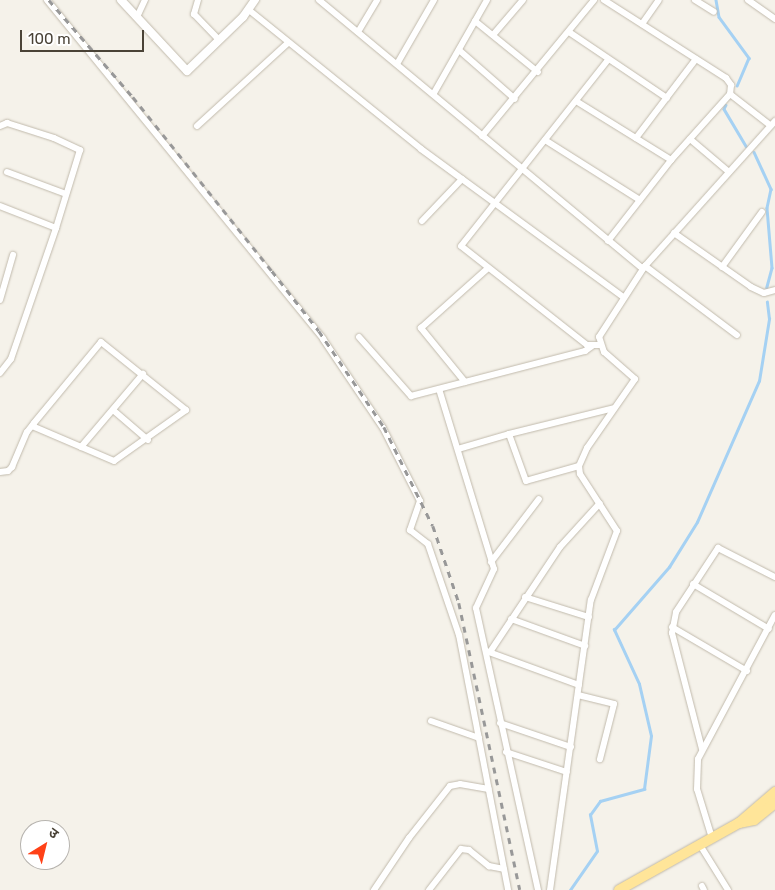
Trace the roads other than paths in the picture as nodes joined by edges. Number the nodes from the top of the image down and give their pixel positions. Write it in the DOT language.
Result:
graph roads {
  1 [pos="47,0"];
  2 [pos="121,0"];
  3 [pos="145,0"];
  4 [pos="198,0"];
  5 [pos="255,0"];
  6 [pos="319,0"];
  7 [pos="377,0"];
  8 [pos="434,0"];
  9 [pos="487,0"];
  10 [pos="523,0"];
  11 [pos="594,0"];
  12 [pos="604,0"];
  13 [pos="659,0"];
  14 [pos="695,0"];
  15 [pos="748,0"];
  16 [pos="249,10"];
  17 [pos="714,12"];
  18 [pos="136,17"];
  19 [pos="775,19"];
  20 [pos="475,21"];
  21 [pos="642,24"];
  22 [pos="358,32"];
  23 [pos="569,32"];
  24 [pos="493,35"];
  25 [pos="219,40"];
  26 [pos="288,43"];
  27 [pos="459,50"];
  28 [pos="696,59"];
  29 [pos="608,60"];
  30 [pos="397,64"];
  31 [pos="538,72"];
  32 [pos="434,94"];
  33 [pos="730,94"];
  34 [pos="667,98"];
  35 [pos="515,99"];
  36 [pos="576,101"];
  37 [pos="773,123"];
  38 [pos="0,126"];
  39 [pos="197,126"];
  40 [pos="482,136"];
  41 [pos="636,138"];
  42 [pos="690,139"];
  43 [pos="545,140"];
  44 [pos="671,160"];
  45 [pos="521,171"];
  46 [pos="7,172"];
  47 [pos="729,172"];
  48 [pos="462,179"];
  49 [pos="66,194"];
  50 [pos="640,200"];
  51 [pos="494,203"];
  52 [pos="0,206"];
  53 [pos="762,212"];
  54 [pos="422,221"];
  55 [pos="56,228"];
  56 [pos="674,233"];
  57 [pos="608,241"];
  58 [pos="13,255"];
  59 [pos="722,267"];
  60 [pos="488,268"];
  61 [pos="644,268"];
  62 [pos="775,290"];
  63 [pos="623,297"];
  64 [pos="0,300"];
  65 [pos="737,335"];
  66 [pos="359,337"];
  67 [pos="600,345"];
  68 [pos="592,346"];
  69 [pos="0,373"];
  70 [pos="143,374"];
  71 [pos="465,382"];
  72 [pos="439,389"];
  73 [pos="614,408"];
  74 [pos="113,410"];
  75 [pos="32,426"];
  76 [pos="509,434"];
  77 [pos="148,440"];
  78 [pos="81,448"];
  79 [pos="458,449"];
  80 [pos="579,466"];
  81 [pos="0,472"];
  82 [pos="540,499"];
  83 [pos="600,503"];
  84 [pos="491,562"];
  85 [pos="775,577"];
  86 [pos="693,584"];
  87 [pos="525,597"];
  88 [pos="775,615"];
  89 [pos="589,617"];
  90 [pos="511,618"];
  91 [pos="672,627"];
  92 [pos="769,629"];
  93 [pos="585,646"];
  94 [pos="488,651"];
  95 [pos="747,671"];
  96 [pos="580,685"];
  97 [pos="578,695"];
  98 [pos="431,722"];
  99 [pos="500,723"];
  100 [pos="479,738"];
  101 [pos="571,747"];
  102 [pos="702,749"];
  103 [pos="506,752"];
  104 [pos="600,759"];
  105 [pos="568,772"];
  106 [pos="489,789"];
  107 [pos="775,792"];
  108 [pos="775,804"];
  109 [pos="739,824"];
  110 [pos="712,838"];
  111 [pos="700,845"];
  112 [pos="504,869"];
  113 [pos="374,890"];
  114 [pos="429,890"];
  115 [pos="508,890"];
  116 [pos="538,890"];
  117 [pos="550,890"];
  118 [pos="619,890"];
  119 [pos="728,890"];
  1 -- 100 [label="street"];
  2 -- 18 [label="street"];
  3 -- 18 [label="street"];
  4 -- 25 [label="street"];
  5 -- 16 [label="street"];
  6 -- 22 [label="street"];
  7 -- 22 [label="street"];
  8 -- 30 [label="street"];
  9 -- 20 [label="street"];
  10 -- 24 [label="street"];
  11 -- 23 [label="street"];
  12 -- 21 [label="street"];
  13 -- 21 [label="street"];
  14 -- 17 [label="street"];
  15 -- 19 [label="street"];
  16 -- 25 [label="street"];
  16 -- 26 [label="street"];
  18 -- 25 [label="street"];
  20 -- 24 [label="street"];
  20 -- 27 [label="street"];
  21 -- 28 [label="street"];
  22 -- 30 [label="street"];
  23 -- 29 [label="street"];
  23 -- 31 [label="street"];
  24 -- 31 [label="street"];
  26 -- 39 [label="street"];
  26 -- 48 [label="street"];
  27 -- 32 [label="street"];
  27 -- 35 [label="street"];
  28 -- 33 [label="street"];
  28 -- 34 [label="street"];
  29 -- 34 [label="street"];
  29 -- 36 [label="street"];
  30 -- 32 [label="street"];
  31 -- 35 [label="street"];
  32 -- 40 [label="street"];
  33 -- 37 [label="street"];
  33 -- 42 [label="street"];
  34 -- 41 [label="street"];
  35 -- 40 [label="street"];
  36 -- 41 [label="street"];
  36 -- 43 [label="street"];
  37 -- 47 [label="street"];
  38 -- 49 [label="street"];
  40 -- 45 [label="street"];
  41 -- 44 [label="street"];
  42 -- 44 [label="street"];
  42 -- 47 [label="street"];
  43 -- 45 [label="street"];
  43 -- 50 [label="street"];
  44 -- 50 [label="street"];
  45 -- 51 [label="street"];
  45 -- 57 [label="street"];
  46 -- 49 [label="street"];
  47 -- 56 [label="street"];
  48 -- 51 [label="street"];
  48 -- 54 [label="street"];
  49 -- 55 [label="street"];
  50 -- 57 [label="street"];
  51 -- 60 [label="street"];
  51 -- 63 [label="street"];
  52 -- 55 [label="street"];
  53 -- 59 [label="street"];
  55 -- 69 [label="street"];
  56 -- 59 [label="street"];
  56 -- 61 [label="street"];
  57 -- 61 [label="street"];
  58 -- 64 [label="street"];
  59 -- 62 [label="street"];
  60 -- 68 [label="street"];
  60 -- 71 [label="street"];
  61 -- 63 [label="street"];
  61 -- 65 [label="street"];
  63 -- 67 [label="street"];
  66 -- 72 [label="street"];
  67 -- 68 [label="street"];
  67 -- 73 [label="street"];
  68 -- 71 [label="street"];
  70 -- 74 [label="street"];
  70 -- 75 [label="street"];
  70 -- 77 [label="street"];
  71 -- 72 [label="street"];
  72 -- 79 [label="street"];
  73 -- 76 [label="street"];
  73 -- 80 [label="street"];
  74 -- 77 [label="street"];
  74 -- 78 [label="street"];
  75 -- 78 [label="street"];
  75 -- 81 [label="street"];
  76 -- 79 [label="street"];
  76 -- 80 [label="street"];
  77 -- 78 [label="street"];
  79 -- 84 [label="street"];
  80 -- 83 [label="street"];
  82 -- 84 [label="street"];
  83 -- 87 [label="street"];
  83 -- 89 [label="street"];
  84 -- 94 [label="street"];
  85 -- 86 [label="street"];
  86 -- 91 [label="street"];
  86 -- 92 [label="street"];
  87 -- 89 [label="street"];
  87 -- 90 [label="street"];
  88 -- 92 [label="street"];
  89 -- 93 [label="street"];
  90 -- 93 [label="street"];
  90 -- 94 [label="street"];
  91 -- 95 [label="street"];
  91 -- 102 [label="street"];
  92 -- 95 [label="street"];
  93 -- 96 [label="street"];
  94 -- 96 [label="street"];
  94 -- 99 [label="street"];
  95 -- 102 [label="street"];
  96 -- 97 [label="street"];
  97 -- 101 [label="street"];
  97 -- 104 [label="street"];
  98 -- 100 [label="street"];
  99 -- 101 [label="street"];
  99 -- 103 [label="street"];
  100 -- 106 [label="street"];
  101 -- 105 [label="street"];
  102 -- 110 [label="street"];
  103 -- 105 [label="street"];
  103 -- 116 [label="street"];
  105 -- 117 [label="street"];
  106 -- 112 [label="street"];
  106 -- 113 [label="street"];
  107 -- 109 [label="main road"];
  108 -- 109 [label="main road"];
  109 -- 110 [label="main road"];
  110 -- 111 [label="main road"];
  111 -- 118 [label="main road"];
  111 -- 119 [label="street"];
  112 -- 114 [label="street"];
  112 -- 115 [label="street"];
}
